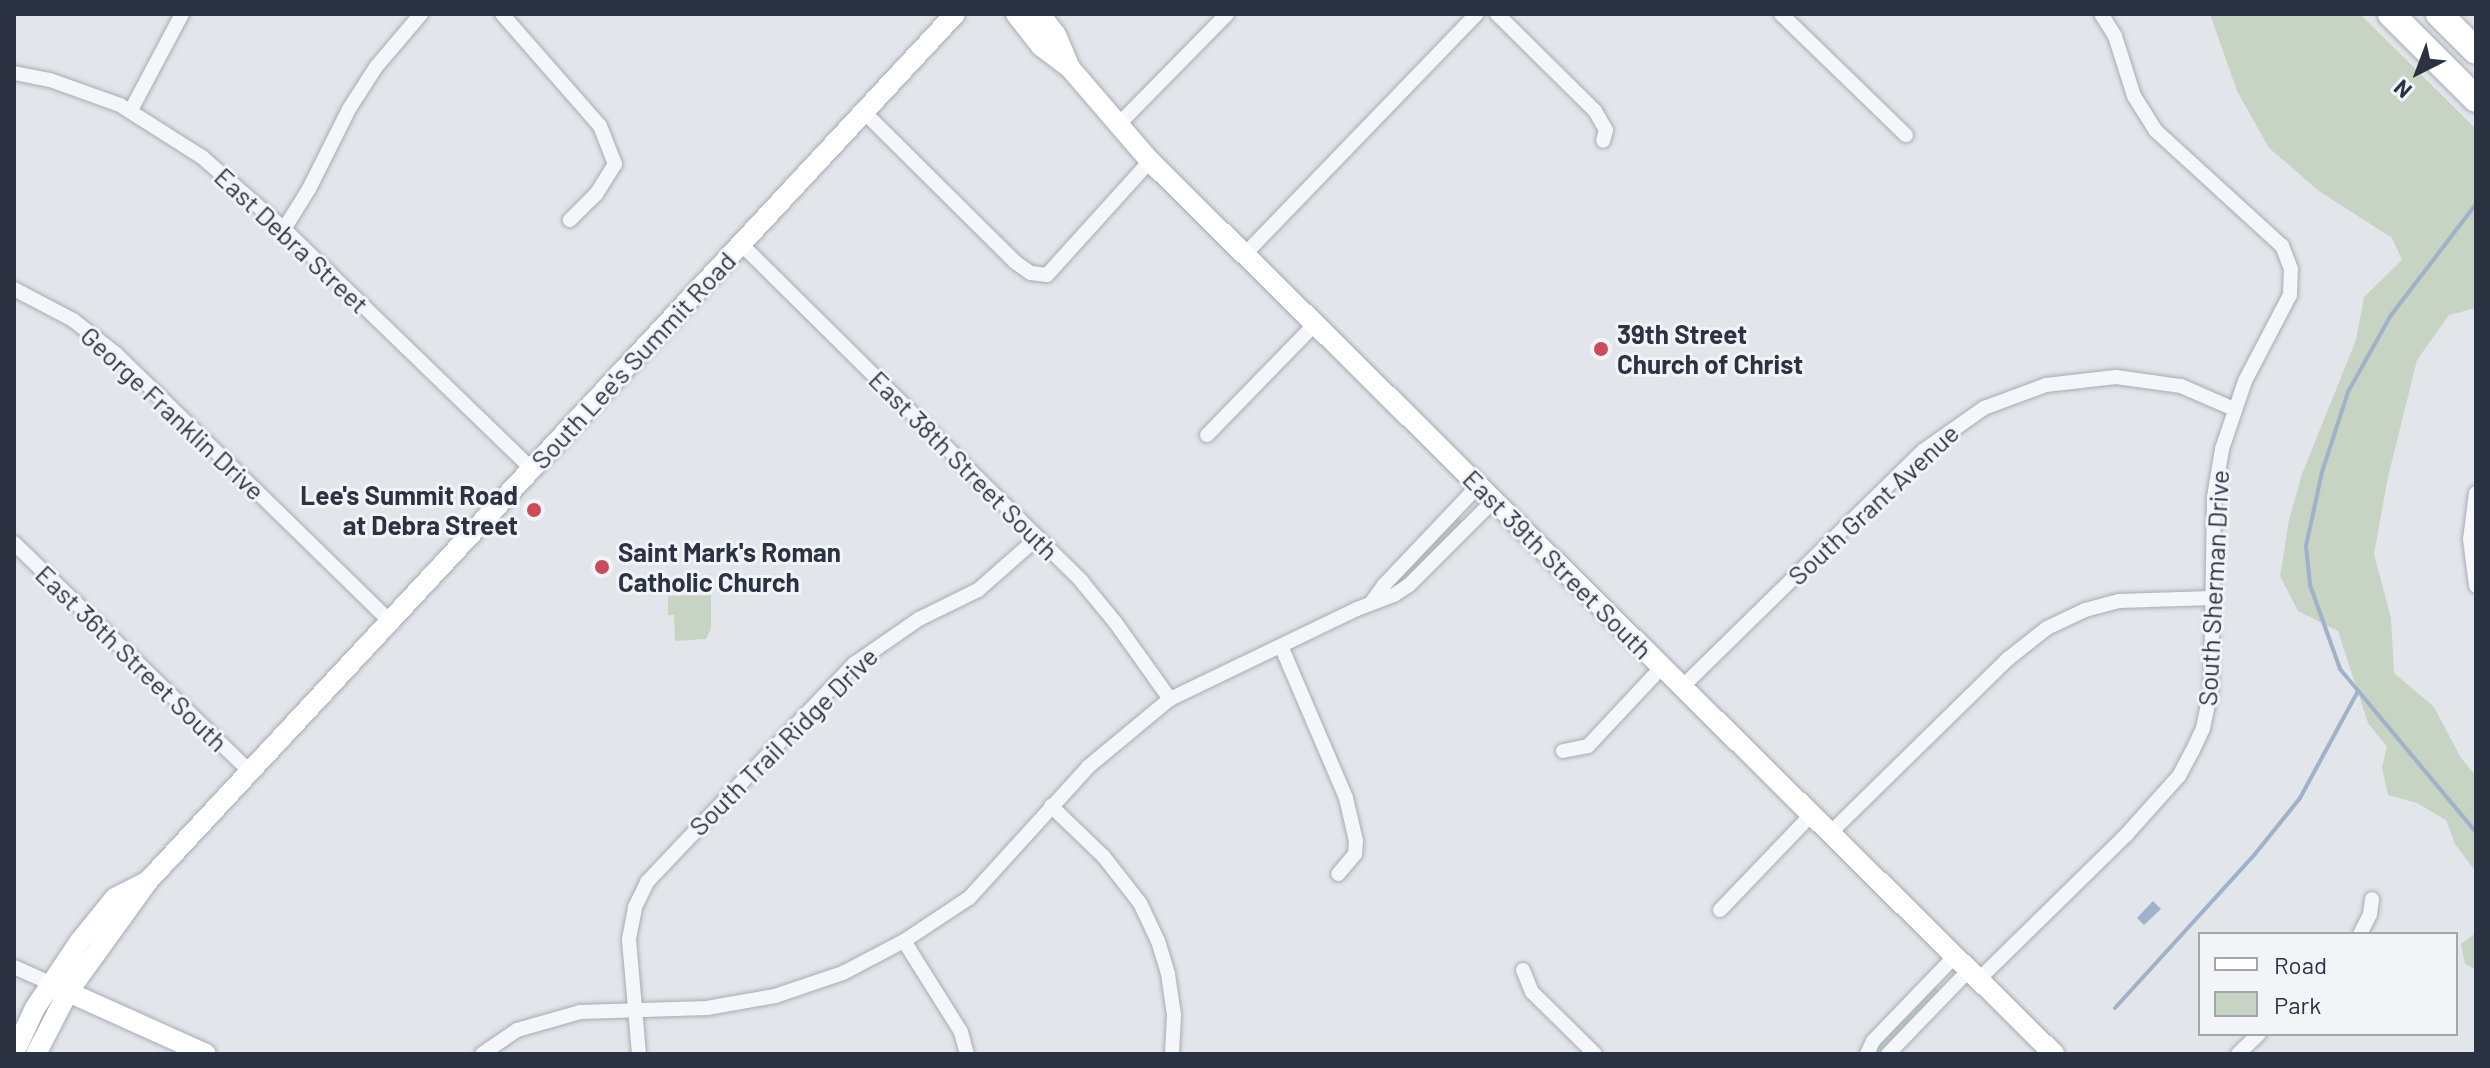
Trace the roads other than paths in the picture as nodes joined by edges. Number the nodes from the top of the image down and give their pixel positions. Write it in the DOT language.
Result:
graph roads {
  1 [pos="182,14"];
  2 [pos="421,14"];
  3 [pos="502,14"];
  4 [pos="955,14"];
  5 [pos="1016,14"];
  6 [pos="1040,14"];
  7 [pos="1227,14"];
  8 [pos="1477,14"];
  9 [pos="1497,14"];
  10 [pos="1781,14"];
  11 [pos="2101,14"];
  12 [pos="2391,14"];
  13 [pos="2439,14"];
  14 [pos="2476,51"];
  15 [pos="1070,68"];
  16 [pos="14,73"];
  17 [pos="2476,99"];
  18 [pos="131,110"];
  19 [pos="864,112"];
  20 [pos="1118,125"];
  21 [pos="1906,135"];
  22 [pos="1603,141"];
  23 [pos="1150,161"];
  24 [pos="570,220"];
  25 [pos="284,229"];
  26 [pos="741,244"];
  27 [pos="1244,255"];
  28 [pos="14,289"];
  29 [pos="1314,325"];
  30 [pos="2234,409"];
  31 [pos="1207,435"];
  32 [pos="532,469"];
  33 [pos="1479,485"];
  34 [pos="2476,493"];
  35 [pos="1494,500"];
  36 [pos="1037,538"];
  37 [pos="14,543"];
  38 [pos="2476,586"];
  39 [pos="2212,598"];
  40 [pos="1370,603"];
  41 [pos="390,621"];
  42 [pos="1281,646"];
  43 [pos="1662,667"];
  44 [pos="1682,687"];
  45 [pos="1170,699"];
  46 [pos="1563,751"];
  47 [pos="250,772"];
  48 [pos="1051,806"];
  49 [pos="1811,815"];
  50 [pos="1830,833"];
  51 [pos="1338,874"];
  52 [pos="2372,899"];
  53 [pos="1720,910"];
  54 [pos="2361,932"];
  55 [pos="904,941"];
  56 [pos="14,967"];
  57 [pos="1968,968"];
  58 [pos="1523,970"];
  59 [pos="59,988"];
  60 [pos="634,1011"];
  61 [pos="2257,1036"];
  62 [pos="14,1053"];
  63 [pos="36,1054"];
  64 [pos="206,1054"];
  65 [pos="482,1054"];
  66 [pos="639,1054"];
  67 [pos="967,1054"];
  68 [pos="1172,1054"];
  69 [pos="1595,1054"];
  70 [pos="1867,1054"];
  71 [pos="1888,1054"];
  72 [pos="2054,1054"];
  73 [pos="2238,1054"];
  1 -- 18 [label="street"];
  2 -- 25 [label="street"];
  3 -- 24 [label="street"];
  4 -- 19 [label="main road, South Lee's Summit Road"];
  5 -- 15 [label="main road, East 39th Street South"];
  6 -- 15 [label="main road, East 39th Street South"];
  7 -- 20 [label="street"];
  8 -- 27 [label="street"];
  9 -- 22 [label="street"];
  10 -- 21 [label="street"];
  11 -- 30 [label="street, South Sherman Drive"];
  12 -- 17 [label="highway"];
  13 -- 14 [label="highway"];
  15 -- 20 [label="main road, East 39th Street South"];
  16 -- 18 [label="street, East Debra Street"];
  18 -- 25 [label="street, East Debra Street"];
  19 -- 23 [label="street"];
  19 -- 26 [label="main road, South Lee's Summit Road"];
  20 -- 23 [label="main road, East 39th Street South"];
  23 -- 27 [label="main road, East 39th Street South"];
  25 -- 32 [label="street, East Debra Street"];
  26 -- 32 [label="main road, South Lee's Summit Road"];
  26 -- 36 [label="street, East 38th Street South"];
  27 -- 29 [label="main road, East 39th Street South"];
  28 -- 41 [label="street, George Franklin Drive"];
  29 -- 31 [label="street"];
  29 -- 33 [label="main road, East 39th Street South"];
  30 -- 39 [label="street, South Sherman Drive"];
  30 -- 44 [label="street, South Grant Avenue"];
  32 -- 41 [label="main road, South Lee's Summit Road"];
  33 -- 35 [label="main road, East 39th Street South"];
  33 -- 40 [label="street"];
  34 -- 38 [label="street"];
  35 -- 40 [label="street"];
  35 -- 43 [label="main road, East 39th Street South"];
  36 -- 45 [label="street, East 38th Street South"];
  36 -- 60 [label="street, South Trail Ridge Drive"];
  37 -- 47 [label="street, East 36th Street South"];
  39 -- 50 [label="street"];
  39 -- 57 [label="street, South Sherman Drive"];
  40 -- 42 [label="street"];
  41 -- 47 [label="main road, South Lee's Summit Road"];
  42 -- 45 [label="street"];
  42 -- 51 [label="street"];
  43 -- 44 [label="main road, East 39th Street South"];
  43 -- 46 [label="street"];
  44 -- 49 [label="main road, East 39th Street South"];
  45 -- 48 [label="street"];
  47 -- 59 [label="main road, South Lee's Summit Road"];
  48 -- 55 [label="street"];
  48 -- 68 [label="street"];
  49 -- 50 [label="main road, East 39th Street South"];
  49 -- 53 [label="street"];
  50 -- 57 [label="main road, East 39th Street South"];
  52 -- 54 [label="street"];
  55 -- 60 [label="street"];
  55 -- 67 [label="street"];
  56 -- 59 [label="street"];
  57 -- 70 [label="street"];
  57 -- 71 [label="street"];
  57 -- 72 [label="main road, East 39th Street South"];
  58 -- 69 [label="street"];
  59 -- 62 [label="main road, South Lee's Summit Road"];
  59 -- 63 [label="main road, South Lee's Summit Road"];
  59 -- 64 [label="main road"];
  60 -- 65 [label="street"];
  60 -- 66 [label="street"];
  61 -- 73 [label="street"];
}
